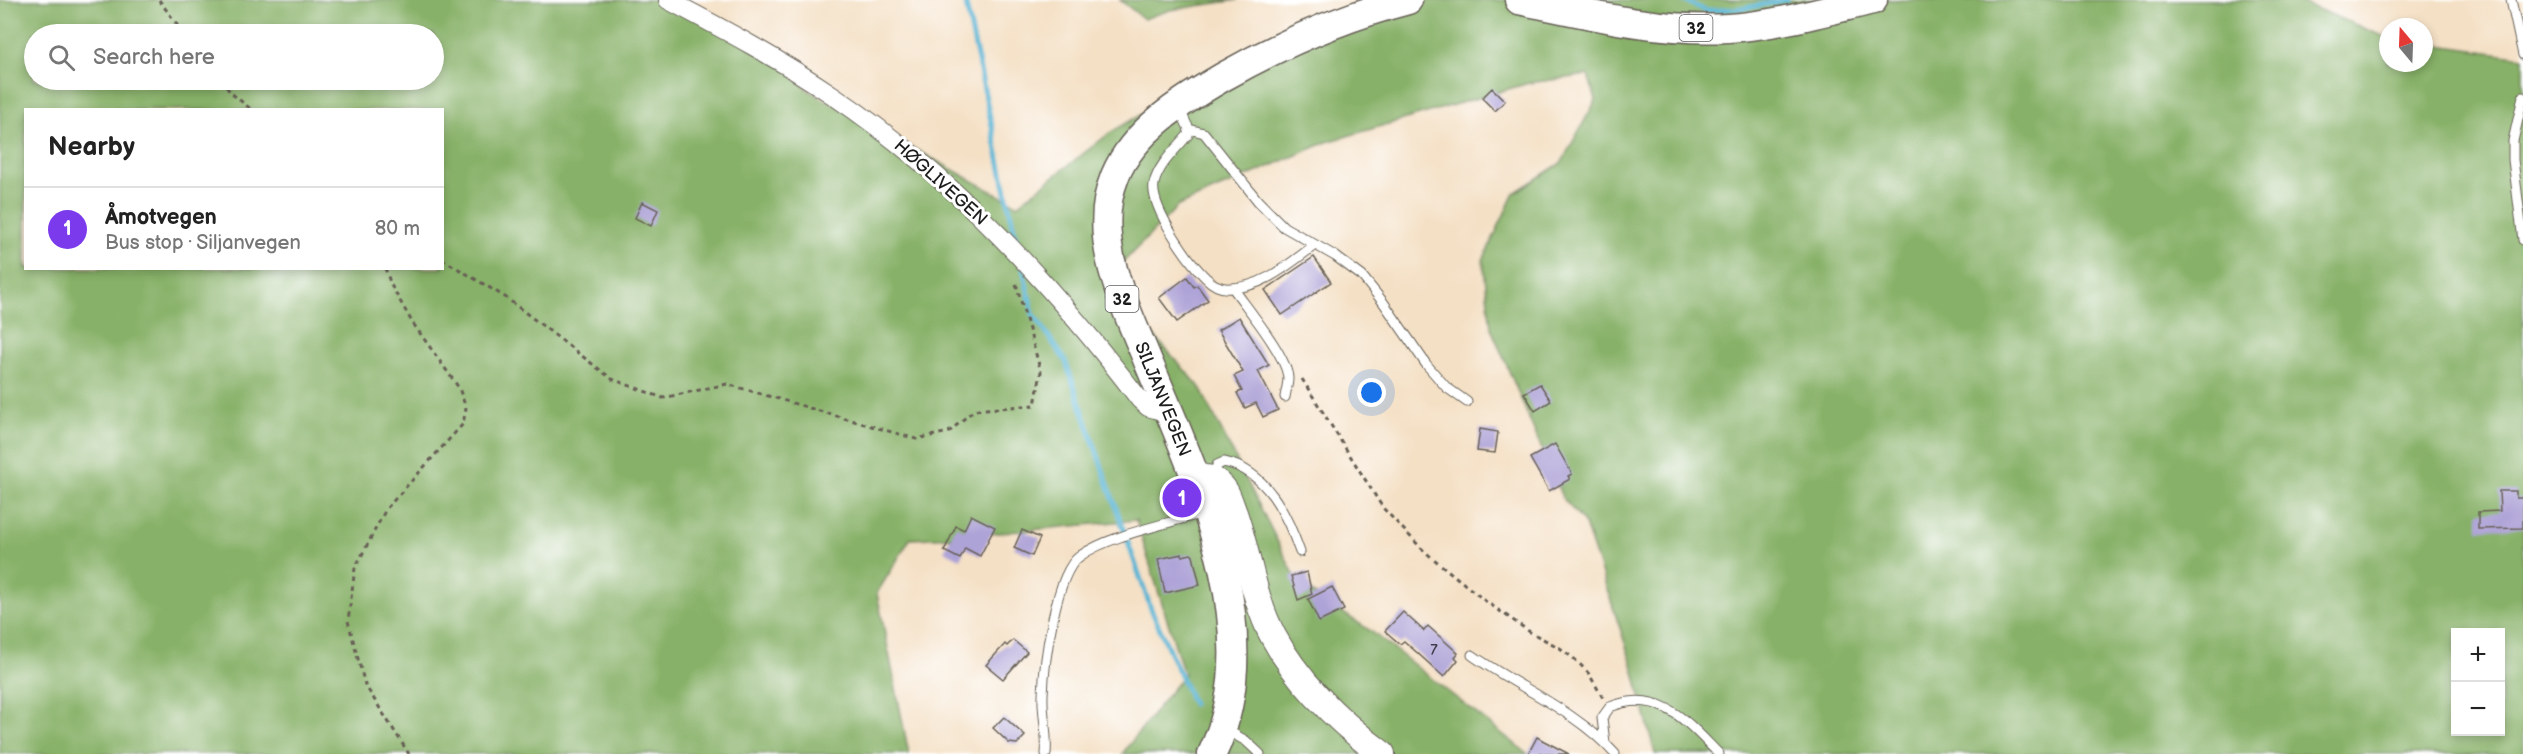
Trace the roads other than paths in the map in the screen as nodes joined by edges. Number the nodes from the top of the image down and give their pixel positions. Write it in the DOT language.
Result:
graph roads {
  1 [pos="669,0"];
  2 [pos="1408,0"];
  3 [pos="1519,0"];
  4 [pos="2511,0"];
  5 [pos="1865,1"];
  6 [pos="2523,55"];
  7 [pos="2523,97"];
  8 [pos="1183,117"];
  9 [pos="2523,240"];
  10 [pos="1315,245"];
  11 [pos="1233,288"];
  12 [pos="1285,397"];
  13 [pos="1467,402"];
  14 [pos="1169,413"];
  15 [pos="1204,479"];
  16 [pos="1206,511"];
  17 [pos="1300,552"];
  18 [pos="1472,655"];
  19 [pos="1222,728"];
  20 [pos="1605,743"];
  21 [pos="1047,754"];
  22 [pos="1212,754"];
  23 [pos="1260,754"];
  24 [pos="1382,754"];
  25 [pos="1615,754"];
  26 [pos="1719,754"];
  1 -- 14 [label="street, HØGLIVEGEN"];
  2 -- 8 [label="main road, SILJANVEGEN / 32"];
  3 -- 5 [label="main road, 32"];
  4 -- 6 [label="lane"];
  7 -- 9 [label="lane"];
  8 -- 10 [label="lane"];
  8 -- 11 [label="lane"];
  8 -- 14 [label="main road, SILJANVEGEN / 32"];
  10 -- 11 [label="lane"];
  10 -- 13 [label="lane"];
  11 -- 12 [label="lane"];
  14 -- 15 [label="main road, SILJANVEGEN / 32"];
  15 -- 16 [label="main road, SILJANVEGEN / 32"];
  15 -- 17 [label="lane"];
  15 -- 24 [label="main road"];
  16 -- 19 [label="main road, SILJANVEGEN / 32"];
  16 -- 21 [label="lane"];
  18 -- 20 [label="lane"];
  19 -- 22 [label="main road, SILJANVEGEN / 32"];
  19 -- 23 [label="lane"];
  20 -- 25 [label="lane"];
  20 -- 26 [label="lane"];
}
